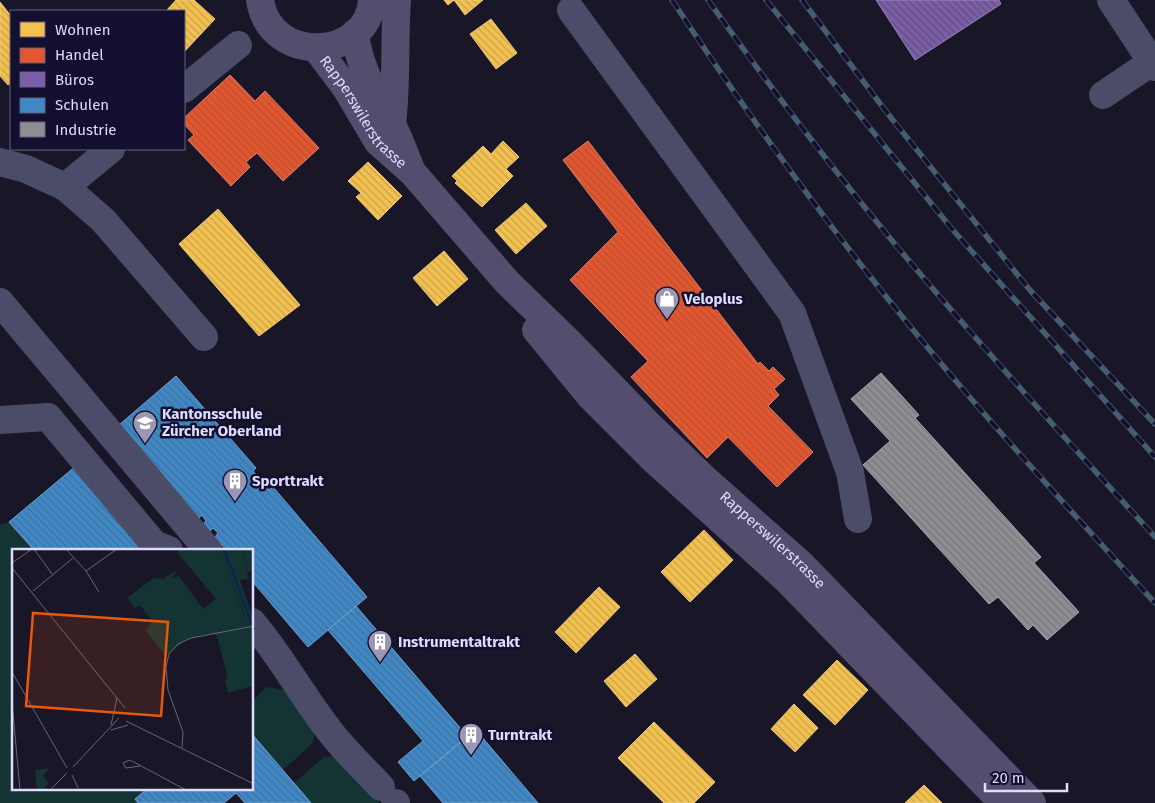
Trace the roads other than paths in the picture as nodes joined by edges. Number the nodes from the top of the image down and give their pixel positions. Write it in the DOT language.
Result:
graph roads {
  1 [pos="260,0"];
  2 [pos="372,0"];
  3 [pos="397,0"];
  4 [pos="1112,0"];
  5 [pos="571,10"];
  6 [pos="355,33"];
  7 [pos="238,45"];
  8 [pos="316,48"];
  9 [pos="1154,64"];
  10 [pos="185,88"];
  11 [pos="1103,95"];
  12 [pos="392,125"];
  13 [pos="110,150"];
  14 [pos="0,162"];
  15 [pos="413,173"];
  16 [pos="65,187"];
  17 [pos="507,282"];
  18 [pos="0,302"];
  19 [pos="204,337"];
  20 [pos="0,420"];
  21 [pos="858,519"];
  22 [pos="166,549"];
  23 [pos="207,549"];
  24 [pos="254,624"];
  25 [pos="391,798"];
  26 [pos="1003,803"];
  27 [pos="1032,803"];
  1 -- 8 [label="main road"];
  2 -- 6 [label="main road"];
  3 -- 12 [label="main road"];
  4 -- 9 [label="street"];
  5 -- 21 [label="street"];
  6 -- 8 [label="main road"];
  6 -- 12 [label="main road, Rapperswilerstrasse"];
  7 -- 10 [label="street"];
  8 -- 15 [label="main road, Rapperswilerstrasse"];
  9 -- 11 [label="street"];
  12 -- 15 [label="main road, Rapperswilerstrasse"];
  13 -- 16 [label="street"];
  14 -- 16 [label="street"];
  15 -- 17 [label="main road, Rapperswilerstrasse"];
  16 -- 19 [label="street"];
  17 -- 26 [label="main road, Rapperswilerstrasse"];
  17 -- 27 [label="main road, Rapperswilerstrasse"];
  18 -- 23 [label="street"];
  20 -- 22 [label="street"];
  24 -- 25 [label="street"];
}
